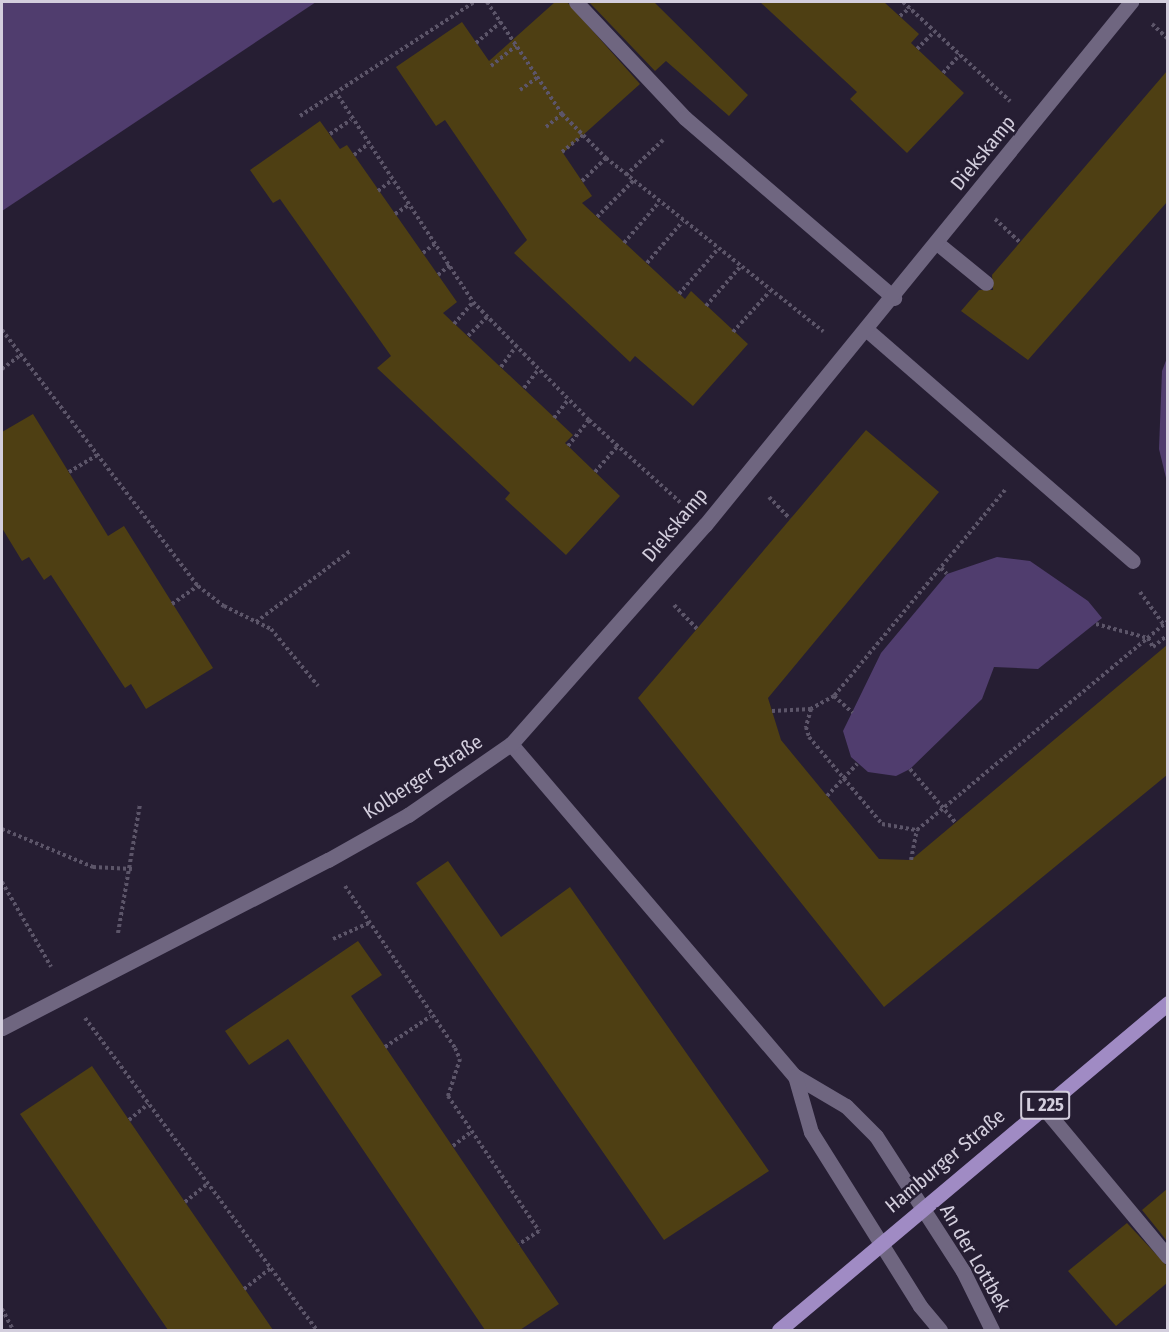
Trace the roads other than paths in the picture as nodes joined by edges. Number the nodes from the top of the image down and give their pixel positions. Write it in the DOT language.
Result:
graph roads {
  1 [pos="576,2"];
  2 [pos="1131,2"];
  3 [pos="936,243"];
  4 [pos="986,283"];
  5 [pos="894,298"];
  6 [pos="867,330"];
  7 [pos="1133,561"];
  8 [pos="511,744"];
  9 [pos="1167,1003"];
  10 [pos="2,1028"];
  11 [pos="795,1076"];
  12 [pos="1042,1107"];
  13 [pos="921,1207"];
  14 [pos="880,1243"];
  15 [pos="1167,1257"];
  16 [pos="779,1330"];
  17 [pos="940,1330"];
  18 [pos="992,1330"];
  1 -- 5 [label="street"];
  2 -- 3 [label="street, Diekskamp"];
  3 -- 4 [label="street"];
  3 -- 5 [label="street, Diekskamp"];
  5 -- 6 [label="street, Diekskamp"];
  6 -- 7 [label="street"];
  6 -- 8 [label="street, Diekskamp"];
  8 -- 10 [label="street, Kolberger Straße"];
  8 -- 11 [label="street, Kolberger Straße"];
  9 -- 12 [label="main road, Hamburger Straße / L 225"];
  11 -- 13 [label="street, Kolberger Straße"];
  11 -- 14 [label="street, Kolberger Straße"];
  12 -- 13 [label="main road, Hamburger Straße / L 225"];
  12 -- 15 [label="street"];
  13 -- 14 [label="main road, Hamburger Straße / L 225"];
  13 -- 18 [label="street, An der Lottbek"];
  14 -- 16 [label="main road, Hamburger Straße / L 225"];
  14 -- 17 [label="street"];
}
